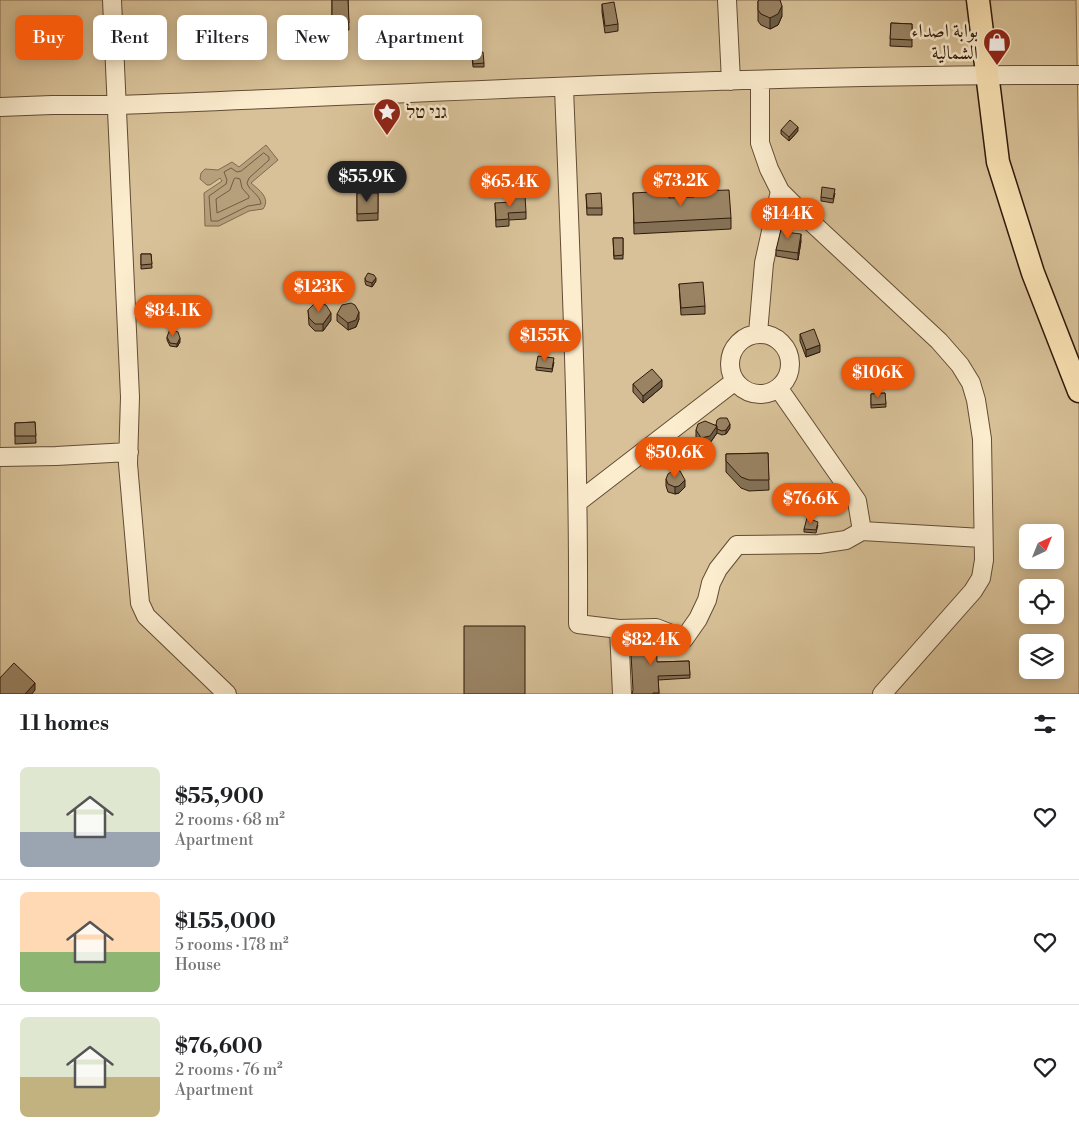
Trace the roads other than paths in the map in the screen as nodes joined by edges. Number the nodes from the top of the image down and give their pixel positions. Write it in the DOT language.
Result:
graph roads {
  1 [pos="112,0"];
  2 [pos="727,0"];
  3 [pos="978,0"];
  4 [pos="988,75"];
  5 [pos="1079,75"];
  6 [pos="731,81"];
  7 [pos="760,81"];
  8 [pos="564,88"];
  9 [pos="118,105"];
  10 [pos="0,108"];
  11 [pos="780,190"];
  12 [pos="758,333"];
  13 [pos="735,381"];
  14 [pos="779,389"];
  15 [pos="1079,391"];
  16 [pos="129,452"];
  17 [pos="0,458"];
  18 [pos="578,502"];
  19 [pos="862,531"];
  20 [pos="982,538"];
  21 [pos="619,629"];
  22 [pos="226,694"];
  23 [pos="622,694"];
  24 [pos="882,694"];
  1 -- 9 [label="street"];
  2 -- 6 [label="street"];
  3 -- 4 [label="main road"];
  4 -- 5 [label="street"];
  4 -- 7 [label="street"];
  4 -- 15 [label="main road"];
  6 -- 7 [label="street"];
  6 -- 8 [label="street"];
  7 -- 11 [label="street"];
  8 -- 9 [label="street"];
  8 -- 18 [label="street"];
  9 -- 10 [label="street"];
  9 -- 16 [label="street"];
  11 -- 12 [label="street"];
  11 -- 20 [label="street"];
  12 -- 13 [label="street"];
  12 -- 14 [label="street"];
  13 -- 14 [label="street"];
  13 -- 18 [label="street"];
  14 -- 19 [label="street"];
  16 -- 17 [label="street"];
  16 -- 22 [label="street"];
  18 -- 21 [label="street"];
  19 -- 20 [label="street"];
  19 -- 21 [label="street"];
  20 -- 24 [label="street"];
  21 -- 23 [label="street"];
}
